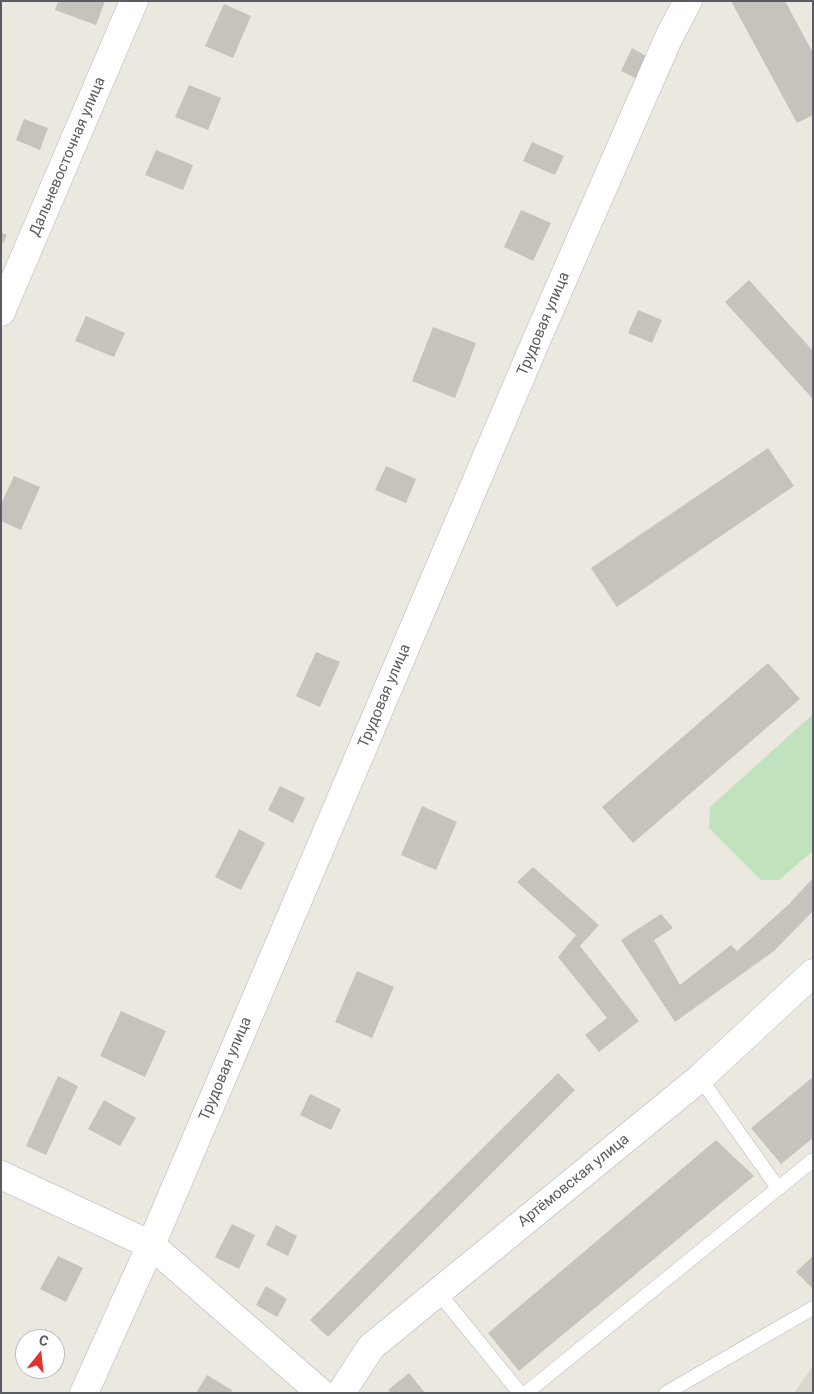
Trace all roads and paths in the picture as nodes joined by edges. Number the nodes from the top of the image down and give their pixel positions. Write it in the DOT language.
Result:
graph roads {
  1 [pos="134,1"];
  2 [pos="688,1"];
  3 [pos="1,312"];
  4 [pos="813,973"];
  5 [pos="700,1078"];
  6 [pos="813,1160"];
  7 [pos="1,1175"];
  8 [pos="778,1188"];
  9 [pos="151,1245"];
  10 [pos="438,1292"];
  11 [pos="813,1308"];
  12 [pos="84,1393"];
  13 [pos="321,1393"];
  14 [pos="341,1393"];
  15 [pos="520,1393"];
  16 [pos="526,1393"];
  17 [pos="666,1393"];
  1 -- 3 [label="street, Дальневосточная улица"];
  2 -- 9 [label="street, Трудовая улица"];
  4 -- 5 [label="street, Артёмовская улица"];
  5 -- 8 [label="lane"];
  5 -- 10 [label="street, Артёмовская улица"];
  6 -- 8 [label="lane"];
  7 -- 9 [label="street"];
  8 -- 16 [label="lane"];
  9 -- 12 [label="street, Трудовая улица"];
  9 -- 13 [label="street"];
  10 -- 14 [label="street, Артёмовская улица"];
  10 -- 15 [label="lane"];
  11 -- 17 [label="lane"];
}
